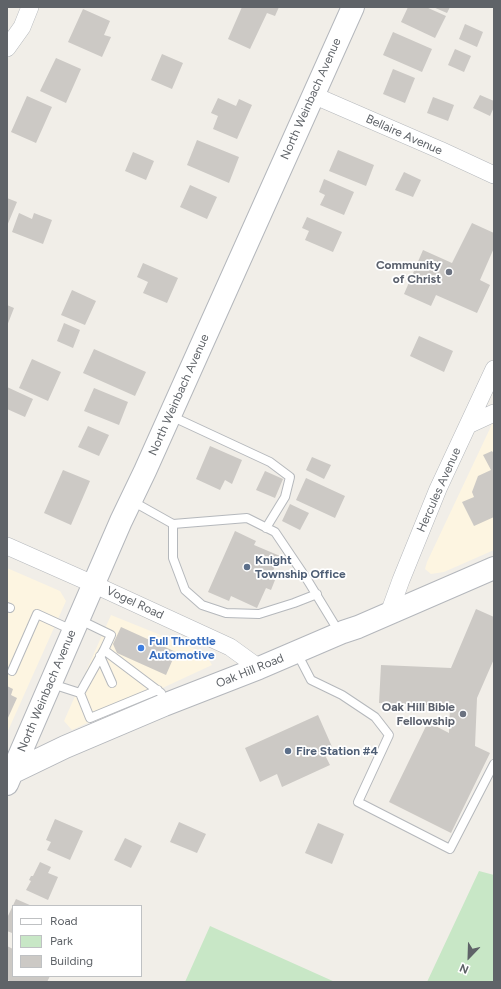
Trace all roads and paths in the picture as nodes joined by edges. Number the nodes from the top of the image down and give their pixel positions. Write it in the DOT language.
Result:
graph roads {
  1 [pos="30,7"];
  2 [pos="353,7"];
  3 [pos="7,48"];
  4 [pos="313,95"];
  5 [pos="494,175"];
  6 [pos="494,369"];
  7 [pos="494,414"];
  8 [pos="170,416"];
  9 [pos="468,425"];
  10 [pos="131,500"];
  11 [pos="173,524"];
  12 [pos="266,528"];
  13 [pos="7,546"];
  14 [pos="494,568"];
  15 [pos="93,584"];
  16 [pos="316,594"];
  17 [pos="389,613"];
  18 [pos="76,625"];
  19 [pos="343,632"];
  20 [pos="296,652"];
  21 [pos="102,653"];
  22 [pos="259,668"];
  23 [pos="12,671"];
  24 [pos="112,683"];
  25 [pos="51,684"];
  26 [pos="80,692"];
  27 [pos="164,696"];
  28 [pos="93,726"];
  29 [pos="494,764"];
  30 [pos="9,777"];
  1 -- 3 [label="street"];
  2 -- 4 [label="main road, North Weinbach Avenue"];
  4 -- 5 [label="street, Bellaire Avenue"];
  4 -- 8 [label="main road, North Weinbach Avenue"];
  6 -- 9 [label="street, Hercules Avenue"];
  7 -- 9 [label="street"];
  8 -- 10 [label="main road, North Weinbach Avenue"];
  8 -- 12 [label="lane"];
  9 -- 17 [label="street, Hercules Avenue"];
  10 -- 11 [label="lane"];
  10 -- 15 [label="main road, North Weinbach Avenue"];
  11 -- 12 [label="lane"];
  11 -- 16 [label="lane"];
  12 -- 16 [label="lane"];
  13 -- 15 [label="street, Vogel Road"];
  14 -- 17 [label="main road, Oak Hill Road"];
  15 -- 18 [label="main road, North Weinbach Avenue"];
  15 -- 22 [label="street, Vogel Road"];
  16 -- 19 [label="lane"];
  17 -- 19 [label="main road, Oak Hill Road"];
  18 -- 21 [label="lane"];
  18 -- 23 [label="lane"];
  18 -- 25 [label="main road, North Weinbach Avenue"];
  19 -- 20 [label="main road, Oak Hill Road"];
  20 -- 22 [label="main road, Oak Hill Road"];
  20 -- 29 [label="lane"];
  21 -- 24 [label="lane"];
  21 -- 26 [label="lane"];
  21 -- 27 [label="lane"];
  22 -- 27 [label="main road, Oak Hill Road"];
  25 -- 26 [label="lane"];
  25 -- 30 [label="main road, North Weinbach Avenue"];
  26 -- 28 [label="lane"];
  27 -- 28 [label="main road, Oak Hill Road"];
  27 -- 28 [label="lane"];
  28 -- 30 [label="main road, Oak Hill Road"];
}
